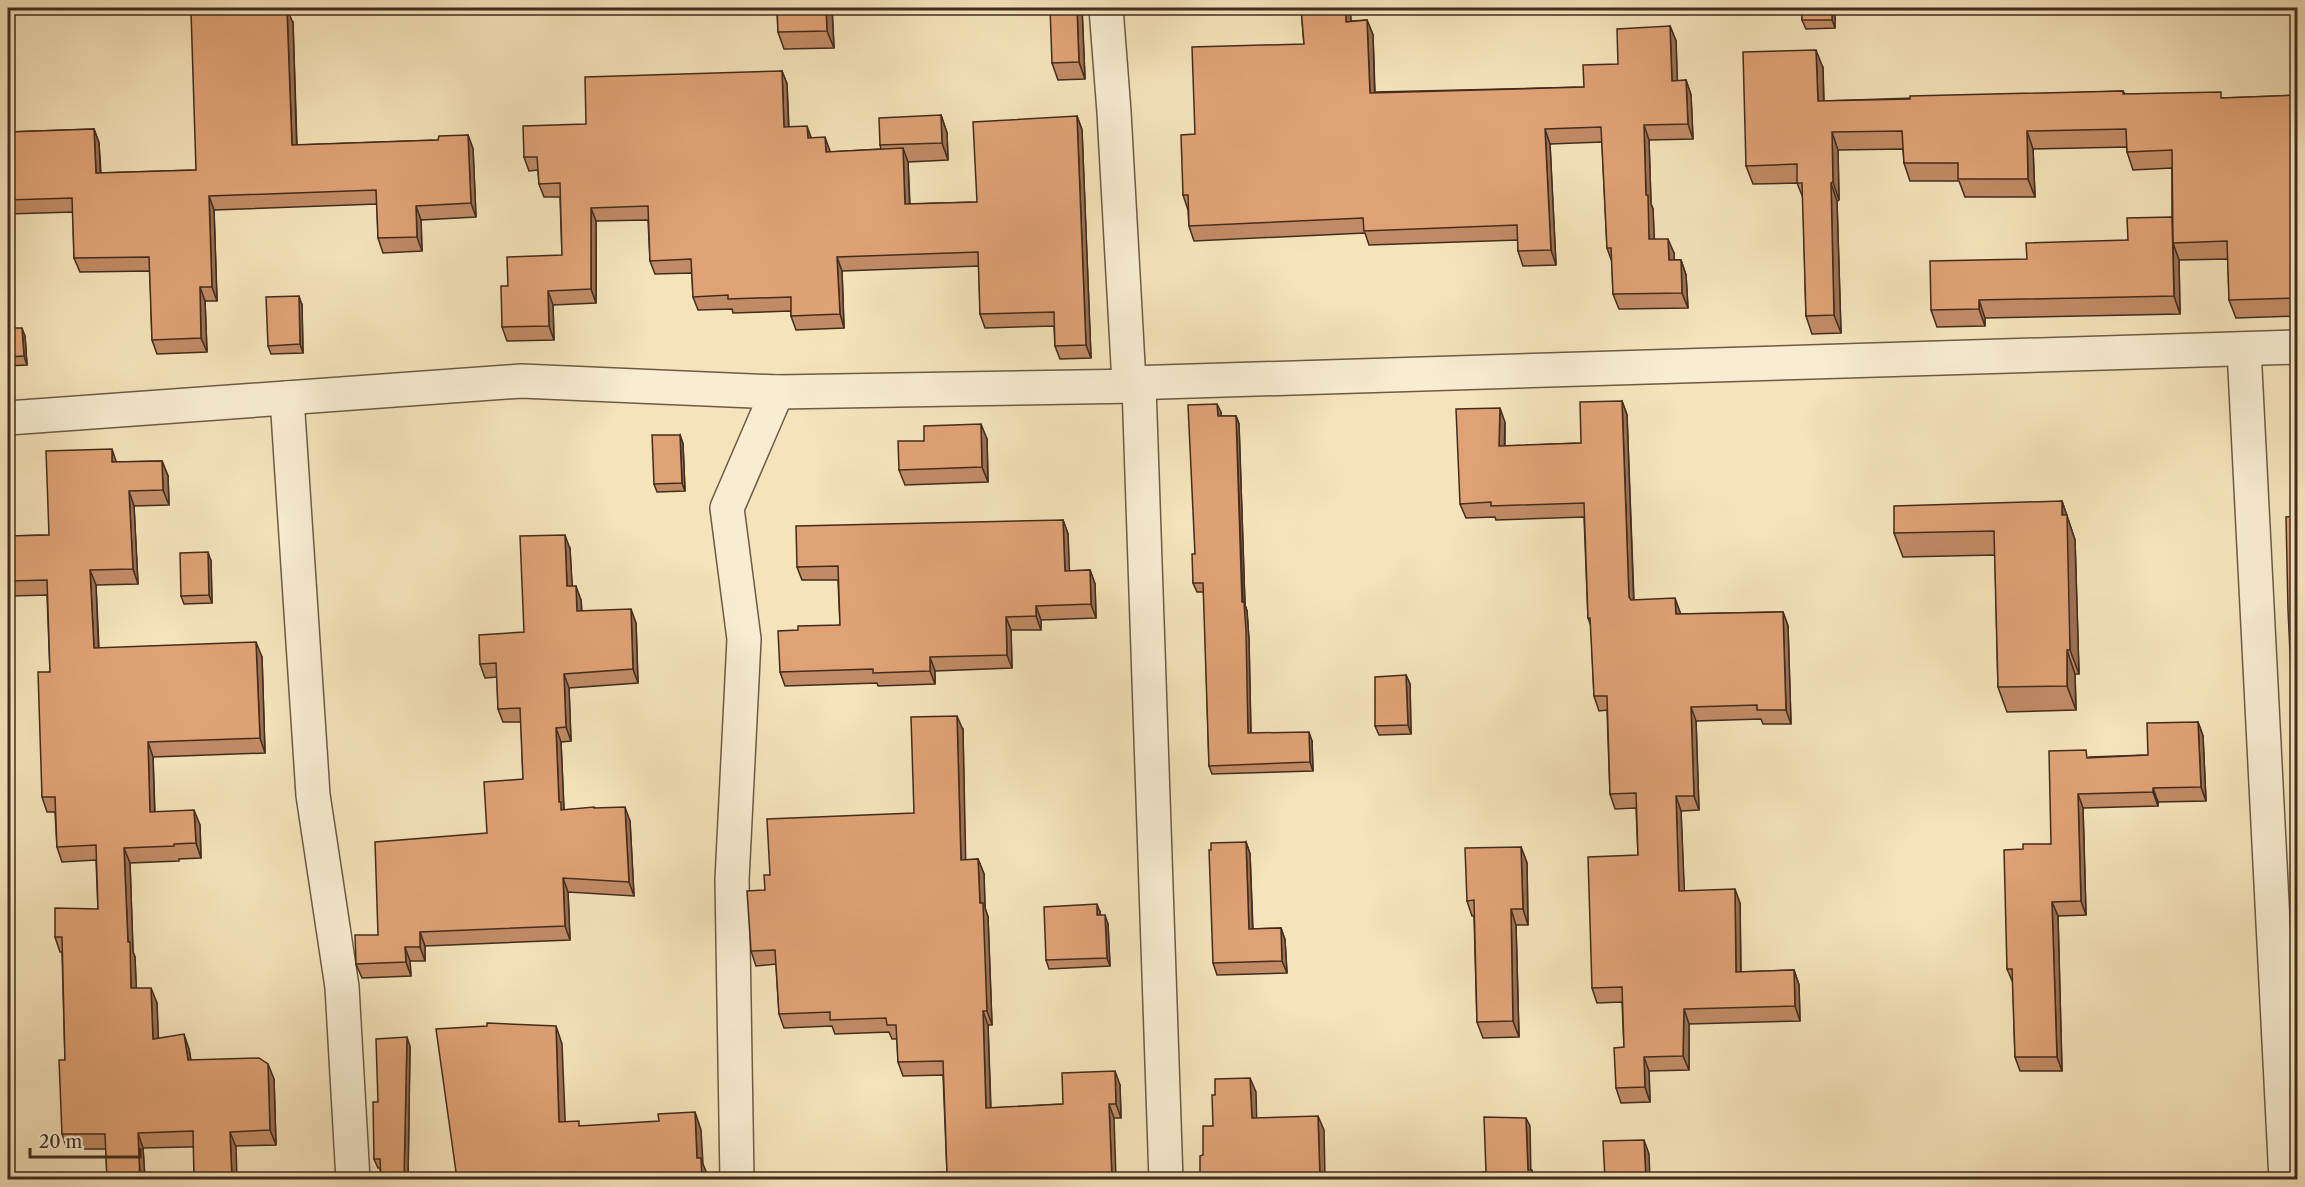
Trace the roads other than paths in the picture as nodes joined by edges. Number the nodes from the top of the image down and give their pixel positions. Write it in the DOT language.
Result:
graph roads {
  1 [pos="1106,8"];
  2 [pos="2298,347"];
  3 [pos="2244,349"];
  4 [pos="1134,385"];
  5 [pos="777,392"];
  6 [pos="287,398"];
  7 [pos="8,418"];
  8 [pos="353,1179"];
  9 [pos="737,1179"];
  10 [pos="1166,1179"];
  11 [pos="2286,1179"];
  1 -- 4 [label="street"];
  2 -- 3 [label="street"];
  3 -- 4 [label="street"];
  3 -- 11 [label="street"];
  4 -- 5 [label="street"];
  4 -- 10 [label="street"];
  5 -- 6 [label="street"];
  5 -- 9 [label="street"];
  6 -- 7 [label="street"];
  6 -- 8 [label="street"];
}
